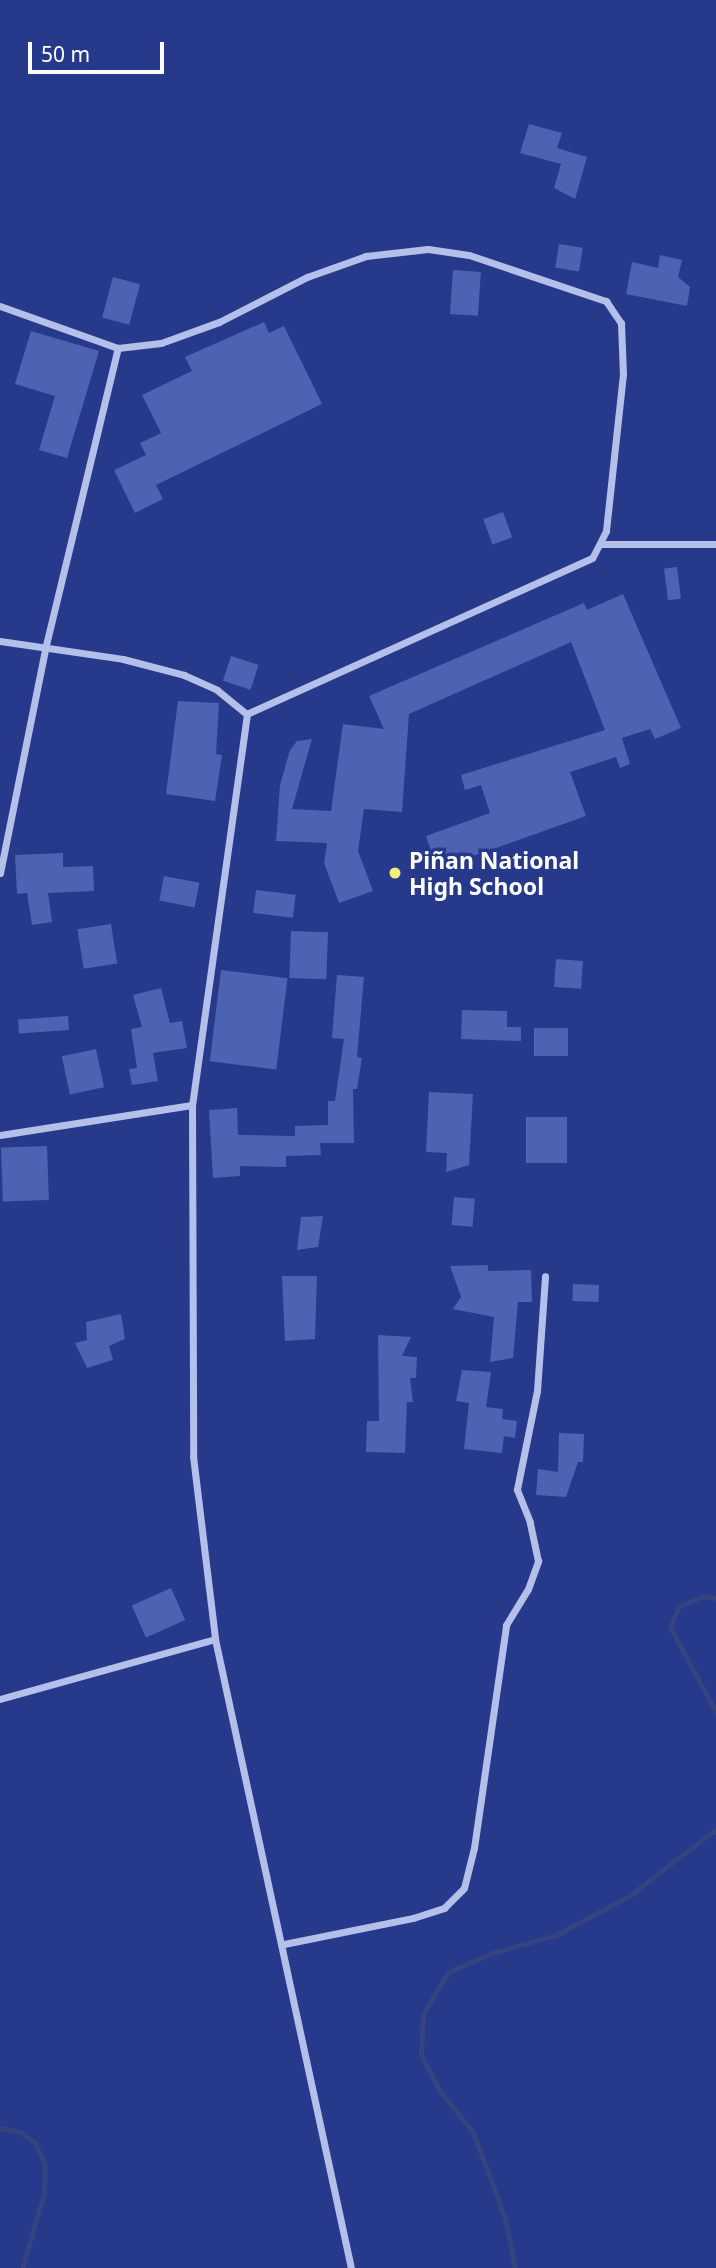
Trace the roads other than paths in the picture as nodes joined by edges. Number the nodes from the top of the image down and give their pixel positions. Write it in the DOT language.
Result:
graph roads {
  1 [pos="0,306"];
  2 [pos="118,348"];
  3 [pos="601,544"];
  4 [pos="716,544"];
  5 [pos="0,641"];
  6 [pos="45,649"];
  7 [pos="247,714"];
  8 [pos="0,873"];
  9 [pos="192,1105"];
  10 [pos="0,1135"];
  11 [pos="545,1276"];
  12 [pos="215,1639"];
  13 [pos="0,1699"];
  14 [pos="284,1944"];
  15 [pos="351,2268"];
  1 -- 2 [label="street"];
  2 -- 3 [label="street"];
  2 -- 6 [label="street"];
  3 -- 4 [label="street"];
  3 -- 7 [label="street"];
  5 -- 6 [label="street"];
  6 -- 7 [label="street"];
  6 -- 8 [label="street"];
  7 -- 9 [label="street"];
  9 -- 10 [label="street"];
  9 -- 12 [label="street"];
  11 -- 14 [label="street"];
  12 -- 13 [label="street"];
  12 -- 14 [label="street"];
  14 -- 15 [label="street"];
}
